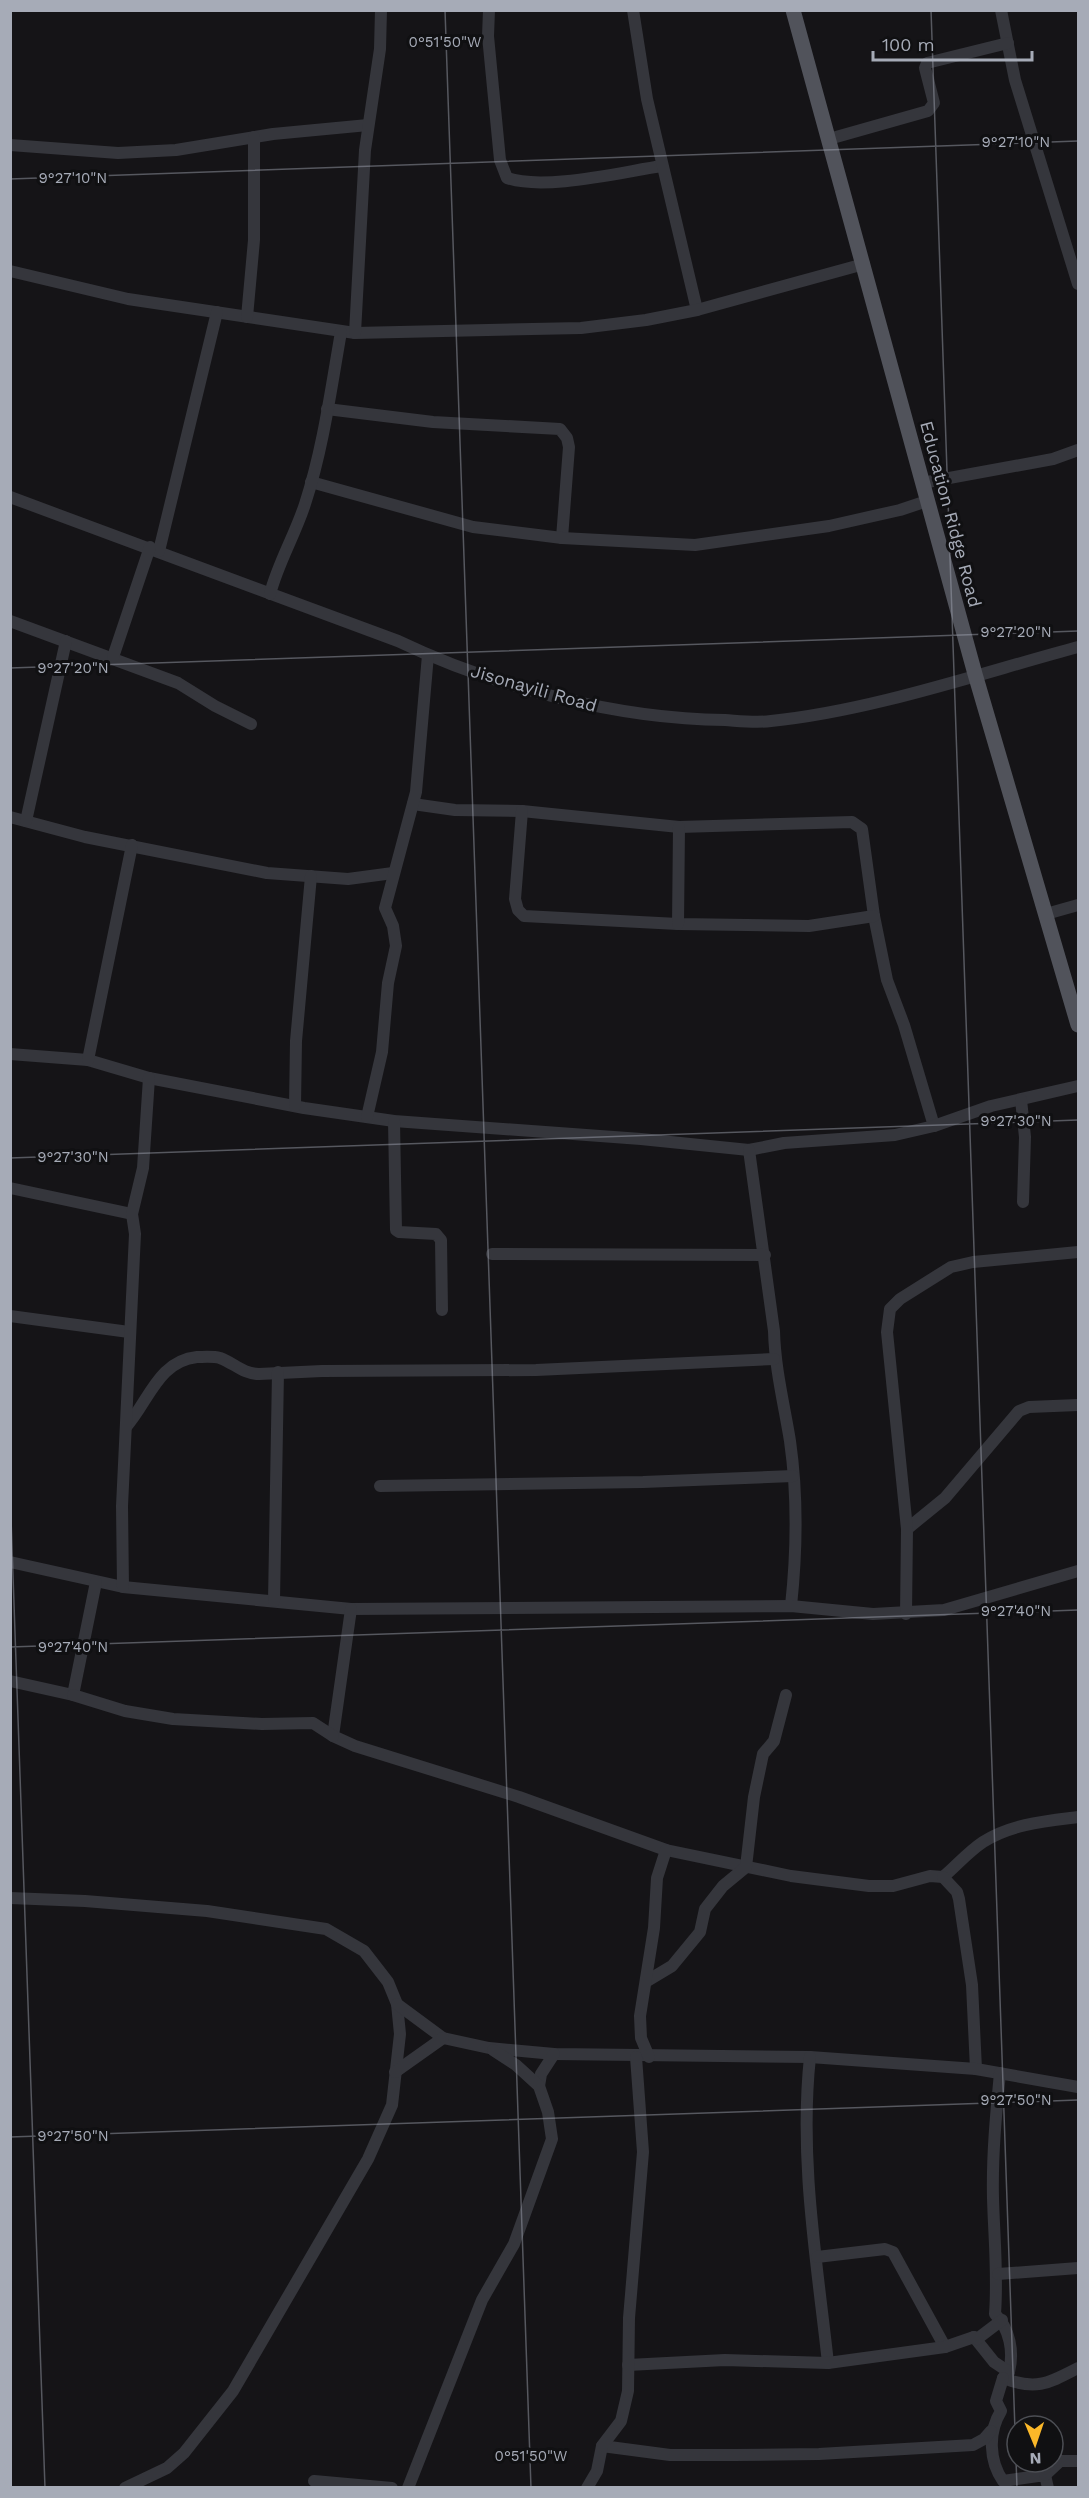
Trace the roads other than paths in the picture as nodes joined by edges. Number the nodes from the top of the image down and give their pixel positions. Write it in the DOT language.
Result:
graph roads {
  1 [pos="381,10"];
  2 [pos="489,10"];
  3 [pos="633,10"];
  4 [pos="793,10"];
  5 [pos="1005,12"];
  6 [pos="1008,43"];
  7 [pos="368,125"];
  8 [pos="254,137"];
  9 [pos="829,139"];
  10 [pos="10,145"];
  11 [pos="662,166"];
  12 [pos="864,264"];
  13 [pos="10,271"];
  14 [pos="1078,284"];
  15 [pos="697,310"];
  16 [pos="217,312"];
  17 [pos="247,317"];
  18 [pos="341,332"];
  19 [pos="355,333"];
  20 [pos="327,410"];
  21 [pos="1078,450"];
  22 [pos="311,482"];
  23 [pos="922,483"];
  24 [pos="10,497"];
  25 [pos="927,501"];
  26 [pos="562,538"];
  27 [pos="155,549"];
  28 [pos="270,594"];
  29 [pos="10,621"];
  30 [pos="66,641"];
  31 [pos="1078,646"];
  32 [pos="428,655"];
  33 [pos="113,657"];
  34 [pos="975,674"];
  35 [pos="251,724"];
  36 [pos="413,804"];
  37 [pos="522,811"];
  38 [pos="10,817"];
  39 [pos="26,821"];
  40 [pos="679,827"];
  41 [pos="132,845"];
  42 [pos="393,873"];
  43 [pos="311,876"];
  44 [pos="1078,905"];
  45 [pos="1046,914"];
  46 [pos="874,916"];
  47 [pos="678,924"];
  48 [pos="1078,1025"];
  49 [pos="10,1054"];
  50 [pos="88,1060"];
  51 [pos="149,1078"];
  52 [pos="1078,1086"];
  53 [pos="1021,1100"];
  54 [pos="295,1106"];
  55 [pos="367,1117"];
  56 [pos="394,1121"];
  57 [pos="934,1126"];
  58 [pos="749,1150"];
  59 [pos="10,1188"];
  60 [pos="1023,1202"];
  61 [pos="132,1214"];
  62 [pos="1078,1252"];
  63 [pos="492,1254"];
  64 [pos="765,1255"];
  65 [pos="442,1310"];
  66 [pos="10,1316"];
  67 [pos="129,1332"];
  68 [pos="774,1359"];
  69 [pos="278,1372"];
  70 [pos="1078,1405"];
  71 [pos="126,1427"];
  72 [pos="793,1476"];
  73 [pos="380,1486"];
  74 [pos="907,1529"];
  75 [pos="10,1562"];
  76 [pos="1078,1571"];
  77 [pos="96,1582"];
  78 [pos="123,1587"];
  79 [pos="273,1601"];
  80 [pos="791,1606"];
  81 [pos="351,1609"];
  82 [pos="906,1614"];
  83 [pos="10,1681"];
  84 [pos="73,1695"];
  85 [pos="786,1695"];
  86 [pos="333,1736"];
  87 [pos="1078,1817"];
  88 [pos="666,1850"];
  89 [pos="746,1867"];
  90 [pos="955,1867"];
  91 [pos="943,1877"];
  92 [pos="957,1892"];
  93 [pos="10,1898"];
  94 [pos="647,1981"];
  95 [pos="397,2004"];
  96 [pos="443,2038"];
  97 [pos="489,2048"];
  98 [pos="554,2054"];
  99 [pos="642,2057"];
  100 [pos="810,2057"];
  101 [pos="976,2069"];
  102 [pos="395,2072"];
  103 [pos="1000,2073"];
  104 [pos="539,2086"];
  105 [pos="1078,2087"];
  106 [pos="817,2257"];
  107 [pos="1078,2268"];
  108 [pos="998,2274"];
  109 [pos="1002,2320"];
  110 [pos="974,2337"];
  111 [pos="945,2347"];
  112 [pos="828,2363"];
  113 [pos="628,2365"];
  114 [pos="1078,2368"];
  115 [pos="1006,2375"];
  116 [pos="991,2431"];
  117 [pos="602,2446"];
  118 [pos="1078,2461"];
  119 [pos="314,2481"];
  120 [pos="1046,2481"];
  121 [pos="125,2487"];
  122 [pos="392,2487"];
  123 [pos="408,2487"];
  124 [pos="587,2487"];
  1 -- 7 [label="street"];
  2 -- 11 [label="street"];
  3 -- 11 [label="street"];
  4 -- 9 [label="main road, Education Ridge Road"];
  5 -- 6 [label="street"];
  6 -- 9 [label="street"];
  6 -- 14 [label="street"];
  7 -- 8 [label="street"];
  7 -- 19 [label="street"];
  8 -- 10 [label="street"];
  8 -- 17 [label="street"];
  9 -- 12 [label="main road, Education Ridge Road"];
  11 -- 15 [label="street"];
  12 -- 15 [label="street"];
  12 -- 23 [label="main road, Education Ridge Road"];
  13 -- 16 [label="street"];
  15 -- 19 [label="street"];
  16 -- 17 [label="street"];
  16 -- 27 [label="street"];
  17 -- 18 [label="street"];
  18 -- 19 [label="street"];
  18 -- 20 [label="street"];
  20 -- 22 [label="street"];
  20 -- 26 [label="street"];
  21 -- 23 [label="street"];
  22 -- 26 [label="street"];
  22 -- 28 [label="street"];
  23 -- 25 [label="main road, Education Ridge Road"];
  24 -- 27 [label="street, Jisonayili Road"];
  25 -- 26 [label="street"];
  25 -- 34 [label="main road, Education Ridge Road"];
  27 -- 28 [label="street, Jisonayili Road"];
  27 -- 33 [label="street"];
  28 -- 32 [label="street, Jisonayili Road"];
  29 -- 30 [label="street"];
  30 -- 33 [label="street"];
  30 -- 39 [label="street"];
  31 -- 34 [label="street, Jisonayili Road"];
  32 -- 34 [label="street, Jisonayili Road"];
  32 -- 36 [label="street"];
  33 -- 35 [label="street"];
  34 -- 45 [label="main road, Education Ridge Road"];
  36 -- 37 [label="street"];
  36 -- 42 [label="street"];
  37 -- 40 [label="street"];
  37 -- 47 [label="street"];
  38 -- 39 [label="street"];
  39 -- 41 [label="street"];
  40 -- 46 [label="street"];
  40 -- 47 [label="street"];
  41 -- 43 [label="street"];
  41 -- 50 [label="street"];
  42 -- 43 [label="street"];
  42 -- 55 [label="street"];
  43 -- 54 [label="street"];
  44 -- 45 [label="street"];
  45 -- 48 [label="main road, Education Ridge Road"];
  46 -- 47 [label="street"];
  46 -- 57 [label="street"];
  49 -- 50 [label="street"];
  50 -- 51 [label="street"];
  51 -- 54 [label="street"];
  51 -- 61 [label="street"];
  52 -- 53 [label="street"];
  53 -- 57 [label="street"];
  53 -- 60 [label="street"];
  54 -- 55 [label="street"];
  55 -- 56 [label="street"];
  56 -- 58 [label="street"];
  56 -- 65 [label="street"];
  57 -- 58 [label="street"];
  58 -- 64 [label="street"];
  59 -- 61 [label="street"];
  61 -- 67 [label="street"];
  62 -- 74 [label="street"];
  63 -- 64 [label="street"];
  64 -- 68 [label="street"];
  66 -- 67 [label="street"];
  67 -- 71 [label="street"];
  68 -- 69 [label="street"];
  68 -- 72 [label="street"];
  69 -- 71 [label="street"];
  69 -- 79 [label="street"];
  70 -- 74 [label="street"];
  71 -- 78 [label="street"];
  72 -- 73 [label="street"];
  72 -- 80 [label="street"];
  74 -- 82 [label="street"];
  75 -- 77 [label="street"];
  76 -- 82 [label="street"];
  77 -- 78 [label="street"];
  77 -- 84 [label="street"];
  78 -- 79 [label="street"];
  79 -- 81 [label="street"];
  80 -- 81 [label="street"];
  80 -- 82 [label="street"];
  81 -- 86 [label="street"];
  83 -- 84 [label="street"];
  84 -- 86 [label="street"];
  85 -- 89 [label="street"];
  86 -- 88 [label="street"];
  87 -- 90 [label="street"];
  88 -- 89 [label="street"];
  88 -- 94 [label="street"];
  89 -- 91 [label="street"];
  89 -- 94 [label="street"];
  90 -- 91 [label="street"];
  90 -- 92 [label="street"];
  91 -- 92 [label="street"];
  92 -- 101 [label="street"];
  93 -- 95 [label="street"];
  94 -- 99 [label="street"];
  95 -- 96 [label="street"];
  95 -- 102 [label="street"];
  96 -- 97 [label="street"];
  96 -- 102 [label="street"];
  97 -- 98 [label="street"];
  97 -- 104 [label="street"];
  98 -- 99 [label="street"];
  98 -- 104 [label="street"];
  99 -- 100 [label="street"];
  99 -- 113 [label="street"];
  100 -- 101 [label="street"];
  100 -- 106 [label="street"];
  101 -- 103 [label="street"];
  102 -- 121 [label="street"];
  103 -- 105 [label="street"];
  103 -- 108 [label="street"];
  104 -- 123 [label="street"];
  106 -- 111 [label="street"];
  106 -- 112 [label="street"];
  107 -- 108 [label="street"];
  108 -- 109 [label="street"];
  109 -- 110 [label="street"];
  109 -- 115 [label="street"];
  110 -- 111 [label="street"];
  110 -- 115 [label="street"];
  111 -- 112 [label="street"];
  112 -- 113 [label="street"];
  113 -- 117 [label="street"];
  114 -- 115 [label="street"];
  115 -- 116 [label="street"];
  116 -- 117 [label="street"];
  116 -- 120 [label="street"];
  117 -- 124 [label="street"];
  118 -- 120 [label="street"];
  119 -- 122 [label="street"];
}
